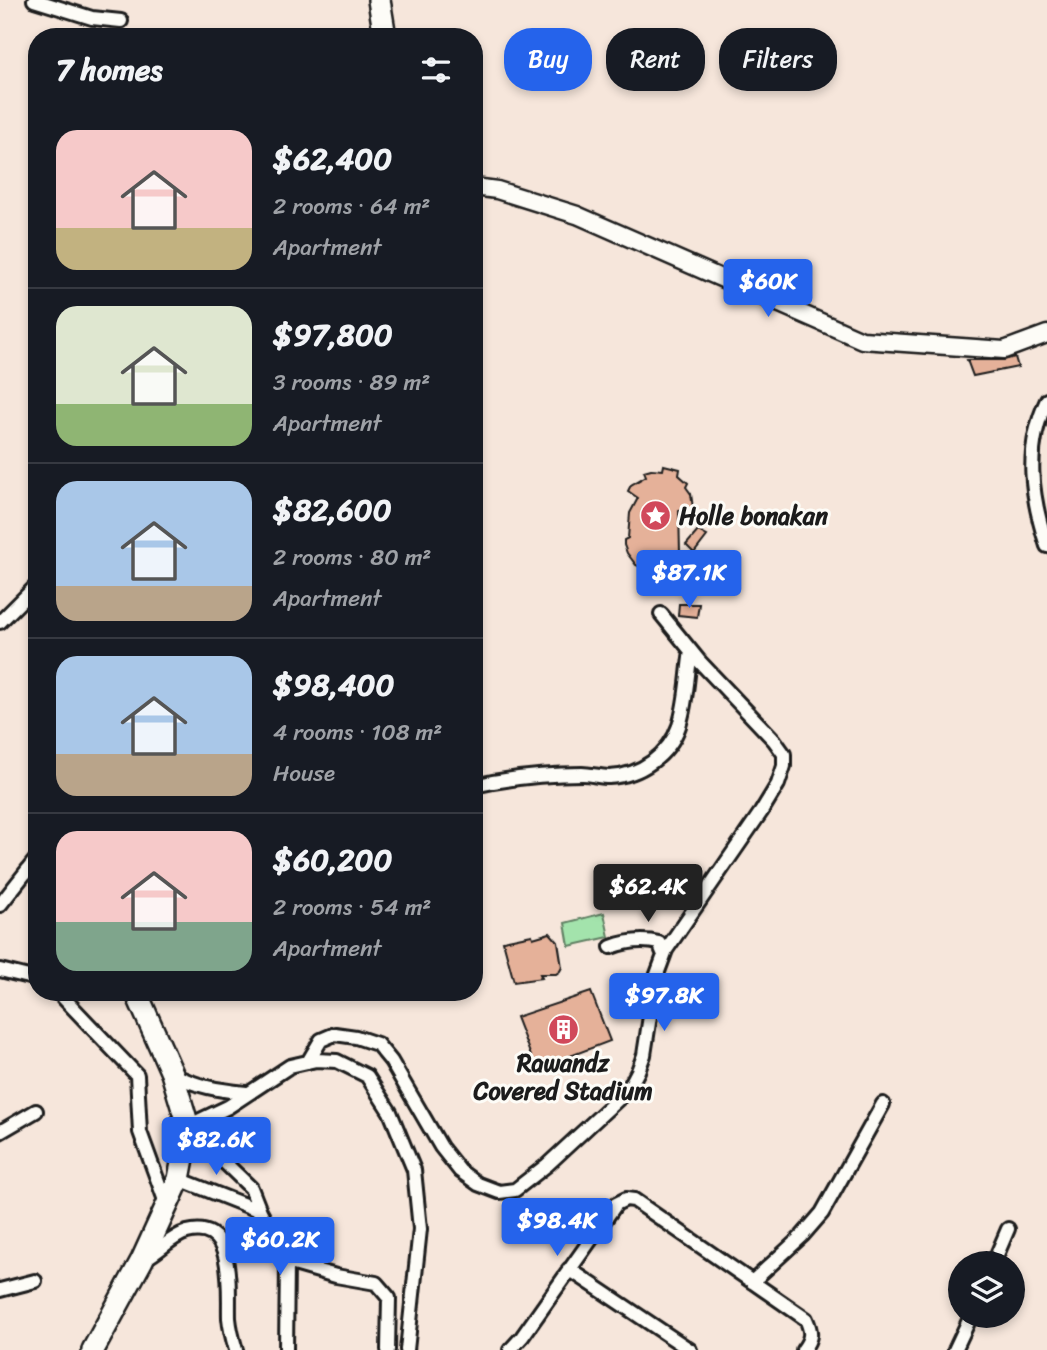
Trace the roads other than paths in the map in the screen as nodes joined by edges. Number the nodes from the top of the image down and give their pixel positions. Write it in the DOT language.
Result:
graph roads {
  1 [pos="34,0"];
  2 [pos="379,0"];
  3 [pos="121,21"];
  4 [pos="384,28"];
  5 [pos="483,180"];
  6 [pos="483,188"];
  7 [pos="497,190"];
  8 [pos="1047,334"];
  9 [pos="1047,400"];
  10 [pos="1047,546"];
  11 [pos="28,594"];
  12 [pos="661,614"];
  13 [pos="0,622"];
  14 [pos="691,651"];
  15 [pos="483,784"];
  16 [pos="28,869"];
  17 [pos="0,905"];
  18 [pos="611,947"];
  19 [pos="664,955"];
  20 [pos="0,970"];
  21 [pos="28,977"];
  22 [pos="67,1001"];
  23 [pos="140,1001"];
  24 [pos="308,1062"];
  25 [pos="172,1073"];
  26 [pos="246,1093"];
  27 [pos="883,1104"];
  28 [pos="36,1111"];
  29 [pos="188,1129"];
  30 [pos="0,1132"];
  31 [pos="179,1179"];
  32 [pos="167,1206"];
  33 [pos="260,1211"];
  34 [pos="1008,1230"];
  35 [pos="999,1251"];
  36 [pos="142,1260"];
  37 [pos="287,1262"];
  38 [pos="569,1269"];
  39 [pos="35,1281"];
  40 [pos="752,1282"];
  41 [pos="0,1290"];
  42 [pos="965,1328"];
  43 [pos="93,1350"];
  44 [pos="236,1350"];
  45 [pos="286,1350"];
  46 [pos="388,1350"];
  47 [pos="407,1350"];
  48 [pos="510,1350"];
  49 [pos="690,1350"];
  50 [pos="803,1350"];
  51 [pos="955,1350"];
  1 -- 3 [label="street"];
  2 -- 4 [label="main road"];
  5 -- 7 [label="street"];
  6 -- 7 [label="street"];
  7 -- 8 [label="street"];
  9 -- 10 [label="street"];
  11 -- 13 [label="street"];
  12 -- 14 [label="street"];
  14 -- 15 [label="street"];
  14 -- 19 [label="street"];
  16 -- 17 [label="street"];
  18 -- 19 [label="street"];
  19 -- 24 [label="street"];
  20 -- 21 [label="street"];
  22 -- 32 [label="street"];
  23 -- 25 [label="main road"];
  24 -- 26 [label="street"];
  24 -- 47 [label="street"];
  25 -- 26 [label="street"];
  25 -- 29 [label="main road"];
  26 -- 29 [label="street"];
  27 -- 40 [label="street"];
  28 -- 30 [label="street"];
  29 -- 31 [label="main road"];
  29 -- 33 [label="street"];
  31 -- 32 [label="main road"];
  31 -- 33 [label="street"];
  32 -- 36 [label="main road"];
  33 -- 37 [label="street"];
  34 -- 35 [label="street"];
  36 -- 43 [label="main road"];
  36 -- 44 [label="street"];
  37 -- 45 [label="street"];
  37 -- 46 [label="street"];
  38 -- 40 [label="street"];
  38 -- 48 [label="street"];
  38 -- 49 [label="street"];
  39 -- 41 [label="street"];
  40 -- 50 [label="street"];
  42 -- 51 [label="street"];
}
